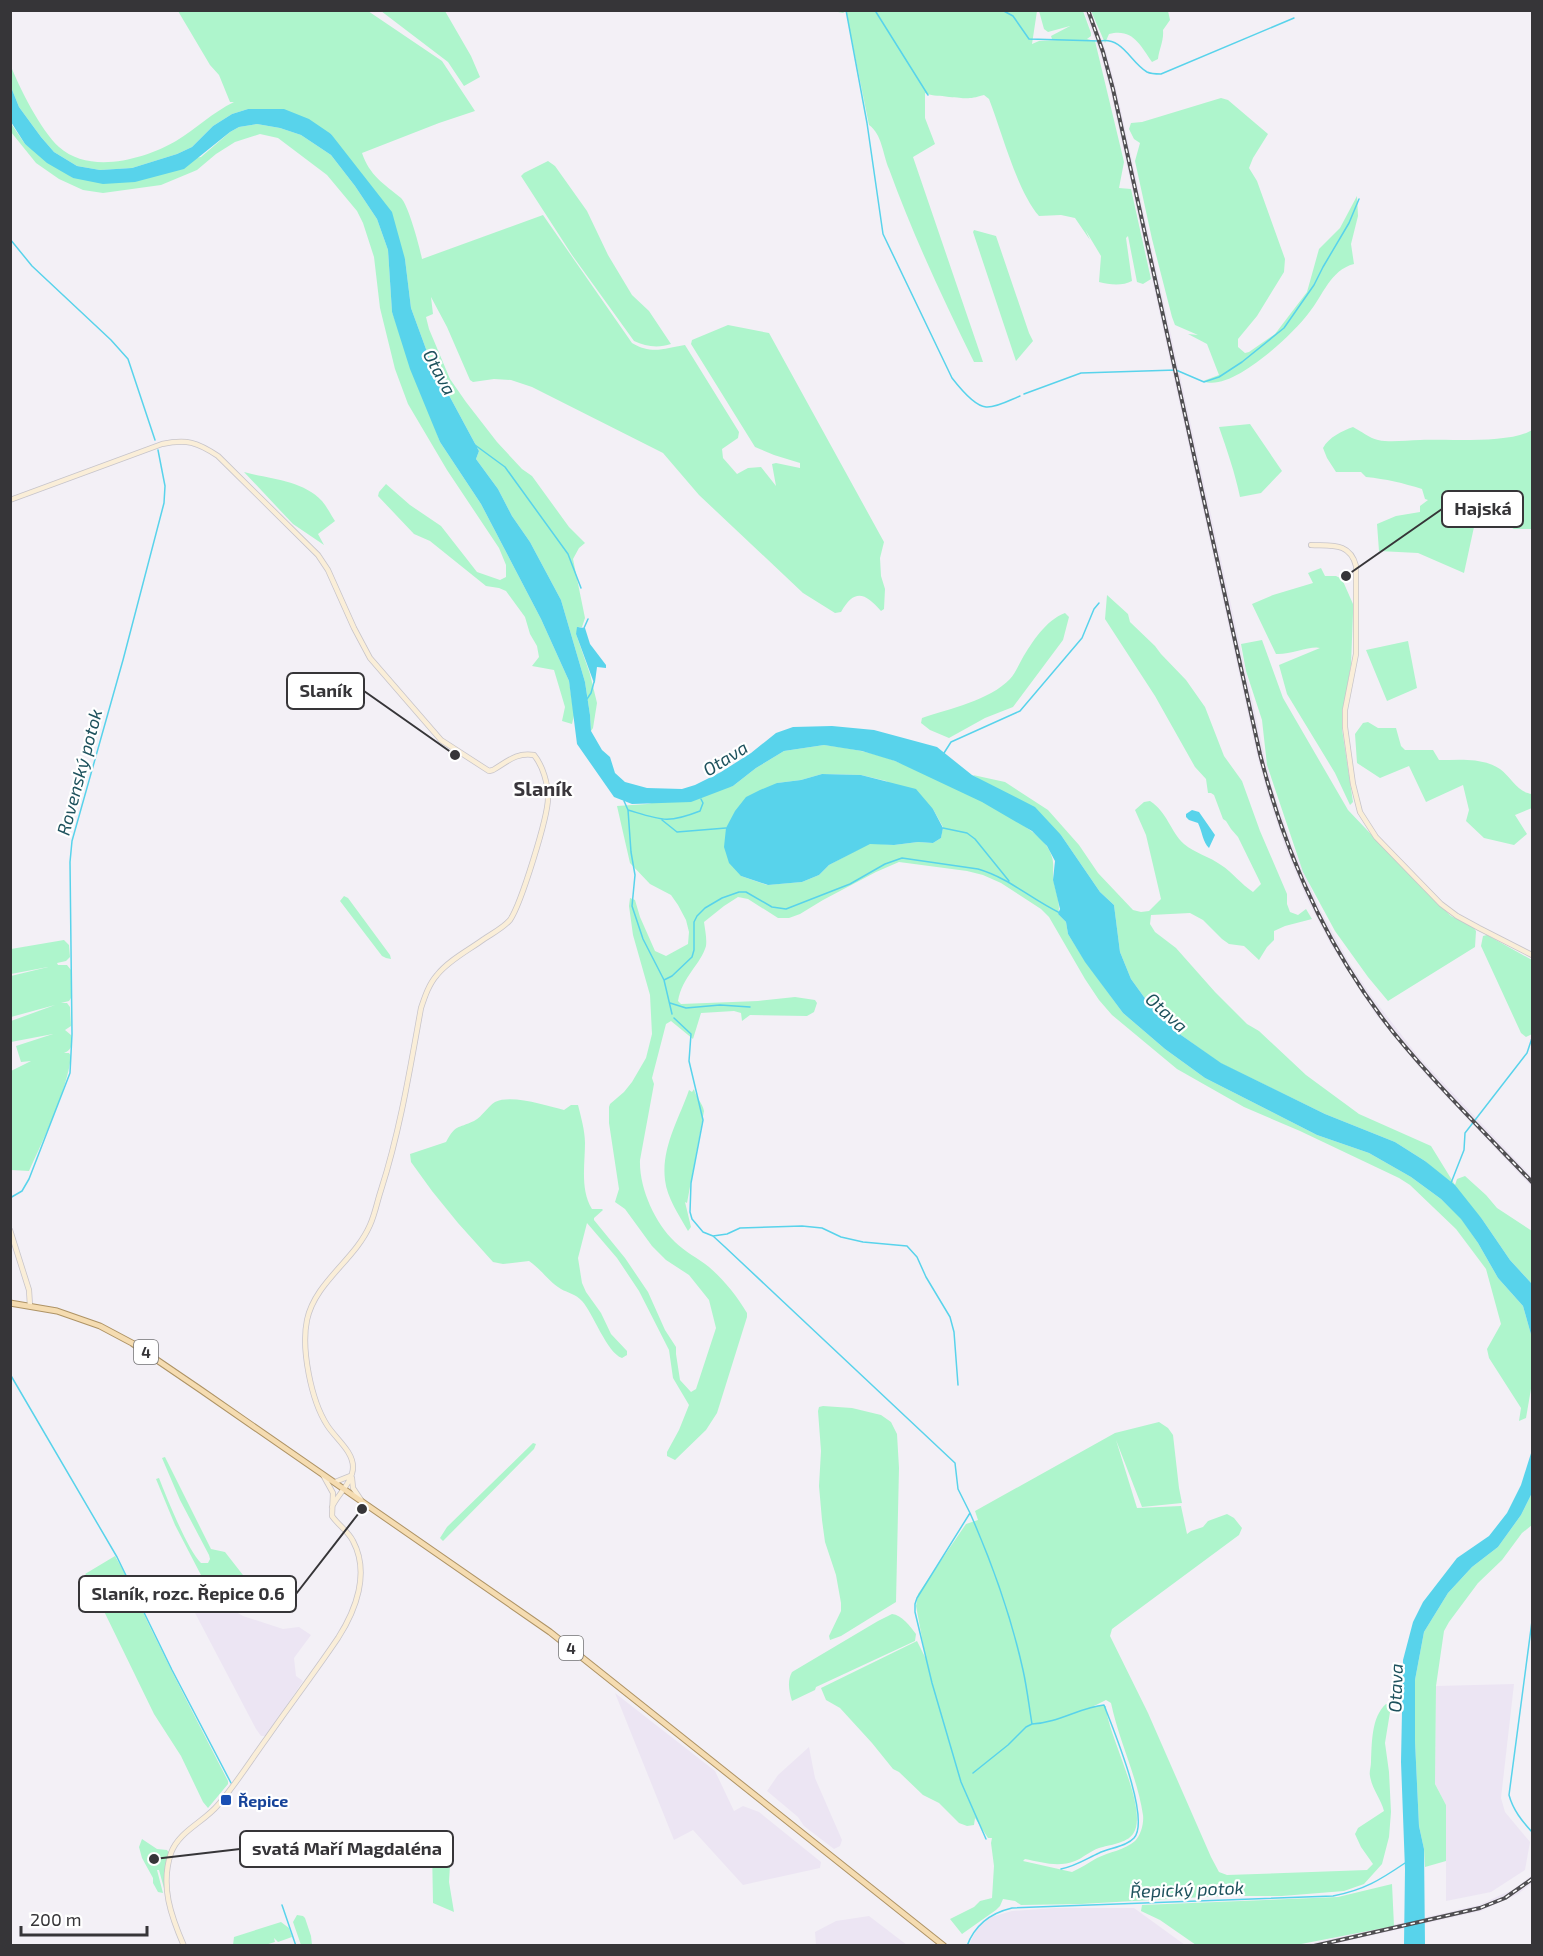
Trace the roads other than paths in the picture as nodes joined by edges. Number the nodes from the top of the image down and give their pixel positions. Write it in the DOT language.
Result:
graph roads {
  1 [pos="10,500"];
  2 [pos="1311,545"];
  3 [pos="1533,955"];
  4 [pos="10,1230"];
  5 [pos="10,1303"];
  6 [pos="30,1306"];
  7 [pos="321,1473"];
  8 [pos="352,1474"];
  9 [pos="334,1482"];
  10 [pos="343,1488"];
  11 [pos="351,1494"];
  12 [pos="363,1502"];
  13 [pos="332,1507"];
  14 [pos="184,1946"];
  15 [pos="944,1946"];
  1 -- 8 [label="street"];
  2 -- 3 [label="street"];
  4 -- 6 [label="street"];
  5 -- 6 [label="main road, 4"];
  6 -- 7 [label="main road, 4"];
  7 -- 9 [label="main road, 4"];
  7 -- 13 [label="street"];
  8 -- 9 [label="street"];
  8 -- 10 [label="street"];
  8 -- 12 [label="street"];
  9 -- 10 [label="main road, 4"];
  10 -- 11 [label="main road, 4"];
  10 -- 13 [label="street"];
  11 -- 12 [label="main road, 4"];
  11 -- 13 [label="street"];
  12 -- 15 [label="main road, 4"];
  13 -- 14 [label="street"];
}
